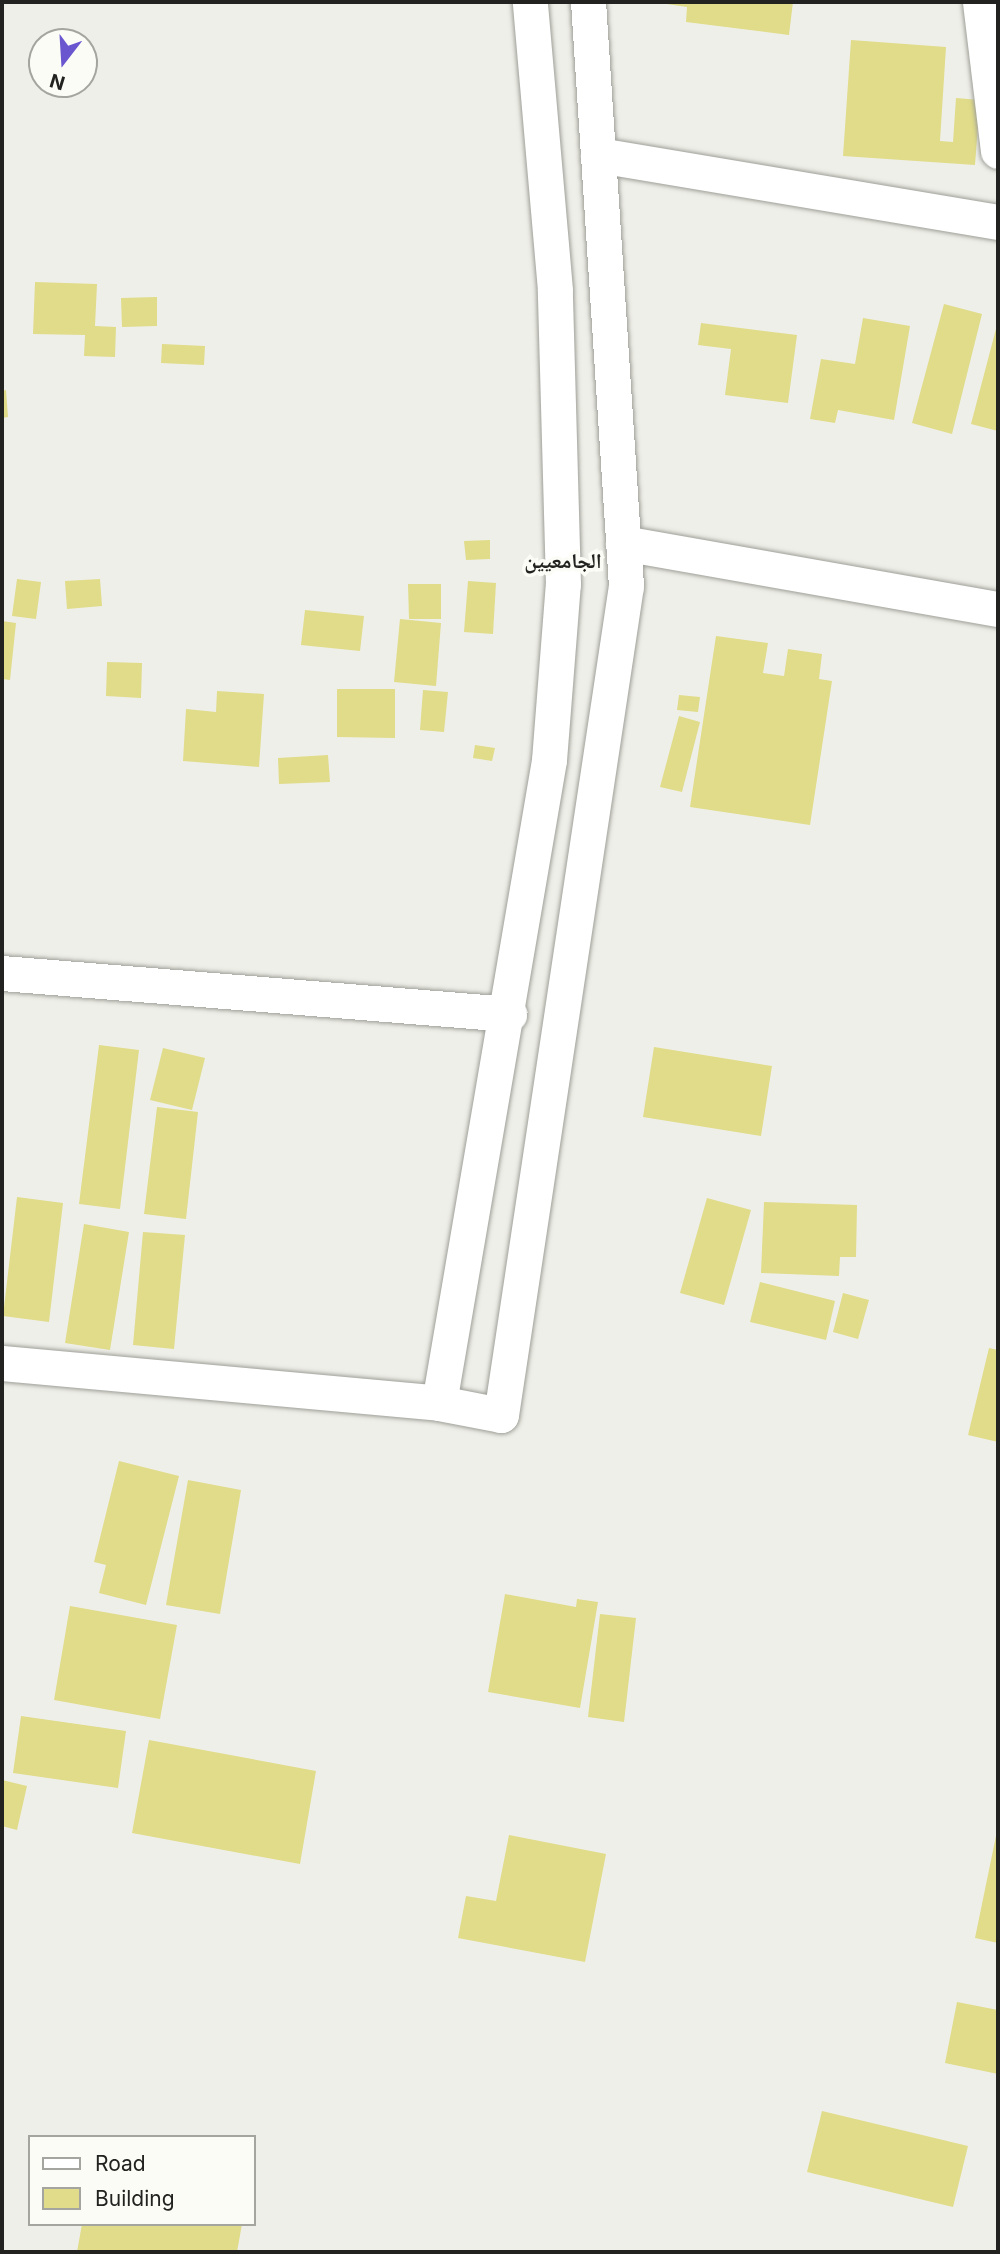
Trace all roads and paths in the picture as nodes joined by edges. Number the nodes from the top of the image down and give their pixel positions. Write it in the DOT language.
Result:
graph roads {
  1 [pos="530,2"];
  2 [pos="588,2"];
  3 [pos="980,2"];
  4 [pos="998,151"];
  5 [pos="598,155"];
  6 [pos="998,222"];
  7 [pos="623,542"];
  8 [pos="998,610"];
  9 [pos="2,973"];
  10 [pos="509,1014"];
  11 [pos="2,1363"];
  12 [pos="439,1403"];
  1 -- 10 [label="street"];
  2 -- 5 [label="street"];
  3 -- 4 [label="street"];
  5 -- 6 [label="street"];
  5 -- 7 [label="street"];
  7 -- 8 [label="street"];
  7 -- 12 [label="street"];
  9 -- 10 [label="street"];
  10 -- 12 [label="street"];
  11 -- 12 [label="street"];
}
